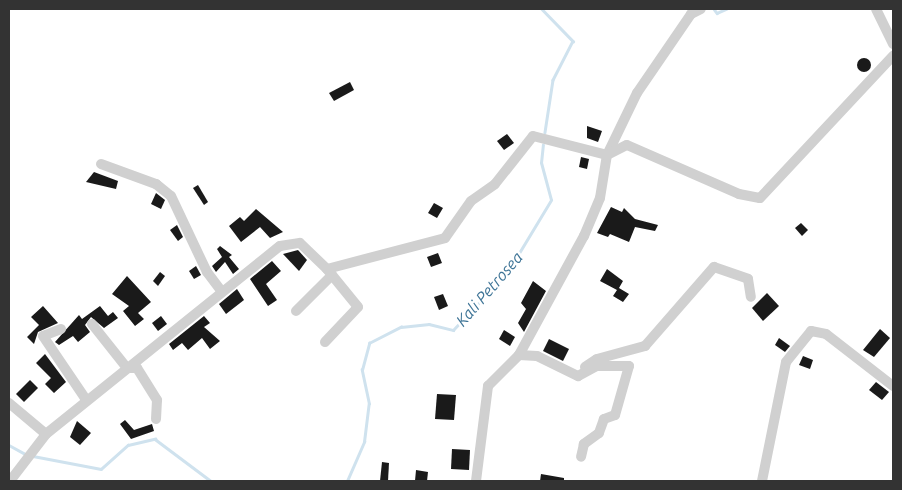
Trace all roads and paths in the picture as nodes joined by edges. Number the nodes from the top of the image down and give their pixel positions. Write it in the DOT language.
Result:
graph roads {
  1 [pos="701,9"];
  2 [pos="876,9"];
  3 [pos="893,44"];
  4 [pos="893,56"];
  5 [pos="607,155"];
  6 [pos="101,164"];
  7 [pos="330,272"];
  8 [pos="222,292"];
  9 [pos="751,297"];
  10 [pos="296,311"];
  11 [pos="92,324"];
  12 [pos="61,329"];
  13 [pos="325,342"];
  14 [pos="519,355"];
  15 [pos="127,368"];
  16 [pos="573,374"];
  17 [pos="893,386"];
  18 [pos="87,401"];
  19 [pos="9,402"];
  20 [pos="156,419"];
  21 [pos="46,434"];
  22 [pos="581,457"];
  23 [pos="10,481"];
  24 [pos="476,481"];
  25 [pos="762,481"];
  1 -- 5 [label="street"];
  2 -- 3 [label="street"];
  4 -- 5 [label="street"];
  5 -- 7 [label="street"];
  5 -- 14 [label="street"];
  6 -- 8 [label="street"];
  7 -- 8 [label="street"];
  7 -- 10 [label="street"];
  7 -- 13 [label="street"];
  8 -- 15 [label="street"];
  9 -- 16 [label="street"];
  11 -- 15 [label="street"];
  12 -- 18 [label="street"];
  14 -- 16 [label="street"];
  14 -- 24 [label="street"];
  15 -- 18 [label="street"];
  15 -- 20 [label="street"];
  16 -- 22 [label="street"];
  17 -- 25 [label="street"];
  18 -- 21 [label="street"];
  19 -- 21 [label="street"];
  21 -- 23 [label="street"];
}
